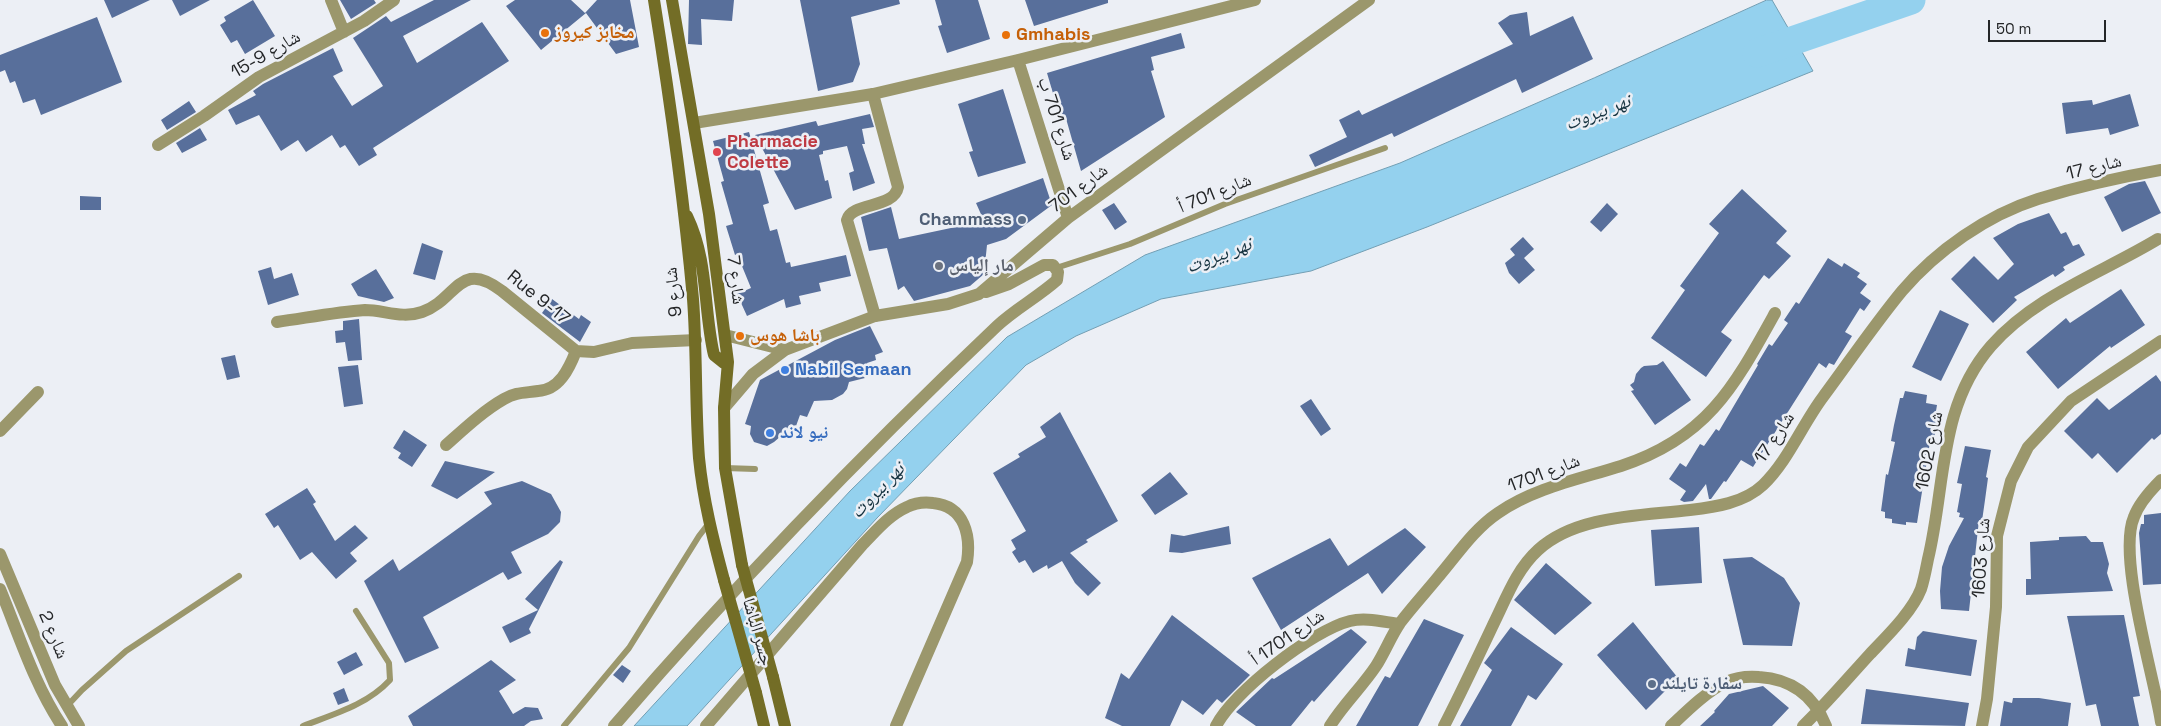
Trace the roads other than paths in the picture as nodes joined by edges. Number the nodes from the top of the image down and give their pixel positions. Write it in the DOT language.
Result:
graph roads {
  1 [pos="331,0"];
  2 [pos="394,0"];
  3 [pos="654,0"];
  4 [pos="672,0"];
  5 [pos="1255,0"];
  6 [pos="1369,0"];
  7 [pos="344,32"];
  8 [pos="1018,60"];
  9 [pos="873,94"];
  10 [pos="694,123"];
  11 [pos="158,144"];
  12 [pos="1385,148"];
  13 [pos="2161,170"];
  14 [pos="684,210"];
  15 [pos="1068,218"];
  16 [pos="2158,239"];
  17 [pos="1056,268"];
  18 [pos="979,294"];
  19 [pos="1775,313"];
  20 [pos="875,316"];
  21 [pos="277,322"];
  22 [pos="725,335"];
  23 [pos="696,340"];
  24 [pos="2161,340"];
  25 [pos="785,350"];
  26 [pos="576,351"];
  27 [pos="728,362"];
  28 [pos="38,392"];
  29 [pos="724,408"];
  30 [pos="0,431"];
  31 [pos="446,445"];
  32 [pos="725,468"];
  33 [pos="755,469"];
  34 [pos="2161,480"];
  35 [pos="709,523"];
  36 [pos="0,556"];
  37 [pos="742,565"];
  38 [pos="239,576"];
  39 [pos="724,580"];
  40 [pos="0,589"];
  41 [pos="356,611"];
  42 [pos="1399,624"];
  43 [pos="66,707"];
  44 [pos="1820,710"];
  45 [pos="54,714"];
  46 [pos="2161,722"];
  47 [pos="62,726"];
  48 [pos="79,726"];
  49 [pos="303,726"];
  50 [pos="564,726"];
  51 [pos="614,726"];
  52 [pos="706,726"];
  53 [pos="764,726"];
  54 [pos="785,726"];
  55 [pos="896,726"];
  56 [pos="1216,726"];
  57 [pos="1330,726"];
  58 [pos="1444,726"];
  59 [pos="1671,726"];
  60 [pos="1804,726"];
  61 [pos="1826,726"];
  62 [pos="1982,726"];
  1 -- 7 [label="street"];
  2 -- 7 [label="street, شارع 9-15"];
  3 -- 14 [label="main road, شارع 9"];
  4 -- 10 [label="main road, شارع 7"];
  5 -- 8 [label="street"];
  6 -- 15 [label="street, شارع 701"];
  7 -- 11 [label="street, شارع 9-15"];
  8 -- 9 [label="street"];
  8 -- 15 [label="street, شارع 701 ب"];
  9 -- 10 [label="street"];
  9 -- 20 [label="street"];
  10 -- 22 [label="main road, شارع 7"];
  12 -- 17 [label="lane, شارع 701 أ"];
  13 -- 58 [label="street, شارع 17"];
  14 -- 23 [label="main road, شارع 9"];
  14 -- 27 [label="main road"];
  15 -- 18 [label="street, شارع 701"];
  16 -- 44 [label="street, شارع 1602"];
  17 -- 18 [label="street"];
  17 -- 51 [label="street"];
  18 -- 20 [label="street, شارع 701"];
  19 -- 42 [label="street, شارع 1701"];
  20 -- 25 [label="street, شارع 701"];
  21 -- 26 [label="street, Rue 9-17"];
  22 -- 25 [label="street"];
  22 -- 27 [label="main road, شارع 7"];
  23 -- 26 [label="street"];
  23 -- 35 [label="main road, شارع 9"];
  24 -- 62 [label="street, شارع 1603"];
  25 -- 29 [label="street, شارع 701"];
  26 -- 31 [label="street"];
  27 -- 29 [label="main road, شارع 7"];
  28 -- 30 [label="street"];
  29 -- 32 [label="main road, شارع 7"];
  32 -- 33 [label="lane"];
  32 -- 37 [label="main road, شارع 7"];
  34 -- 46 [label="street"];
  35 -- 39 [label="main road, شارع 9"];
  35 -- 50 [label="lane"];
  36 -- 43 [label="street, شارع 2"];
  37 -- 54 [label="main road, جسر الباشا, bridge"];
  38 -- 43 [label="lane"];
  39 -- 53 [label="main road, جسر الباشا, bridge"];
  40 -- 45 [label="street, شارع 2"];
  41 -- 49 [label="lane"];
  42 -- 56 [label="street, شارع 1701 أ"];
  42 -- 57 [label="street, شارع 1701"];
  43 -- 45 [label="street"];
  43 -- 48 [label="street, شارع 2"];
  44 -- 59 [label="street"];
  44 -- 60 [label="street, شارع 1602"];
  44 -- 61 [label="street"];
  45 -- 47 [label="street, شارع 2"];
  52 -- 55 [label="street"];
}
